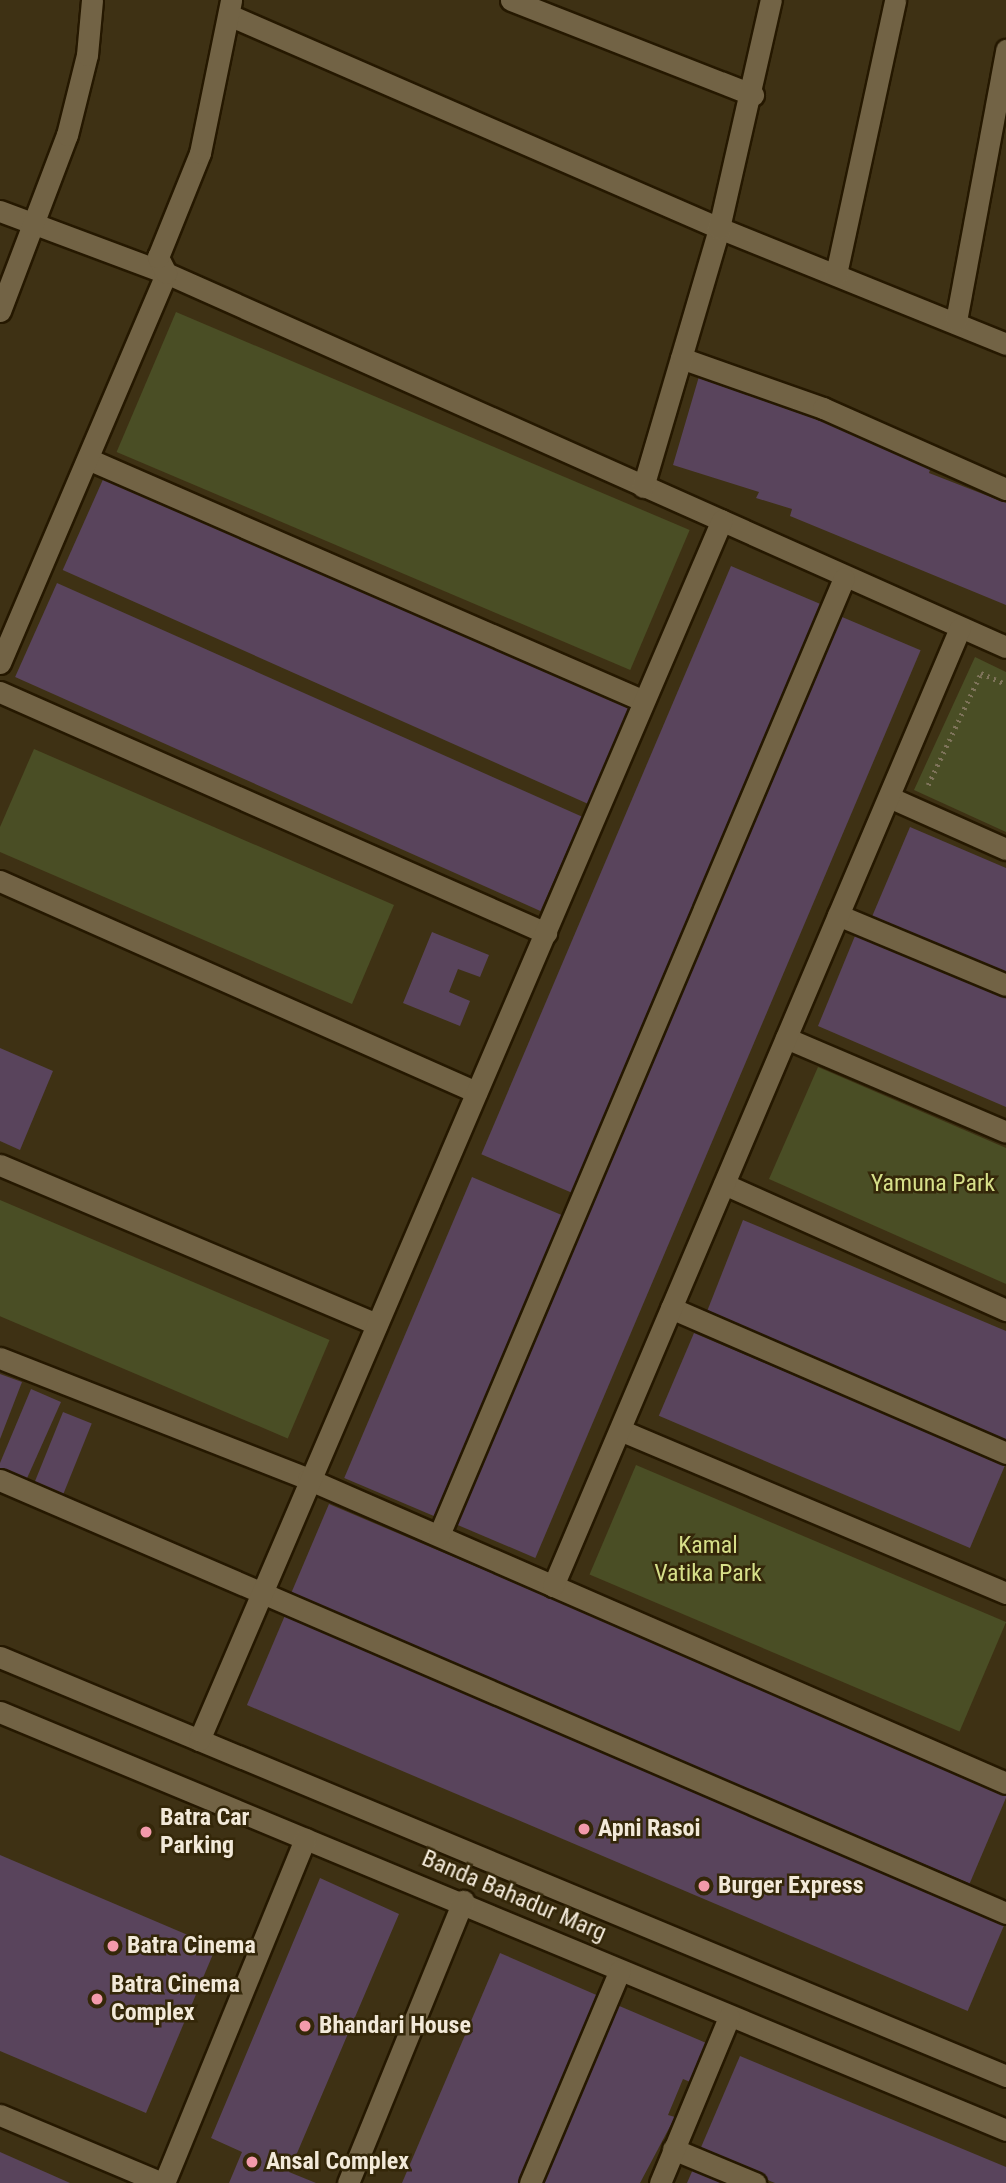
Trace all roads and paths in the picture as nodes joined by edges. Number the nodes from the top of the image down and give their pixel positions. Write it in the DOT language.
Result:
graph roads {
  1 [pos="92,0"];
  2 [pos="511,0"];
  3 [pos="771,0"];
  4 [pos="895,0"];
  5 [pos="230,8"];
  6 [pos="1006,50"];
  7 [pos="753,94"];
  8 [pos="0,211"];
  9 [pos="37,226"];
  10 [pos="719,228"];
  11 [pos="166,273"];
  12 [pos="836,274"];
  13 [pos="0,311"];
  14 [pos="956,321"];
  15 [pos="1006,344"];
  16 [pos="681,358"];
  17 [pos="88,459"];
  18 [pos="643,487"];
  19 [pos="1006,489"];
  20 [pos="722,520"];
  21 [pos="844,578"];
  22 [pos="960,628"];
  23 [pos="1006,647"];
  24 [pos="0,663"];
  25 [pos="1006,684"];
  26 [pos="0,692"];
  27 [pos="644,701"];
  28 [pos="939,792"];
  29 [pos="888,797"];
  30 [pos="1006,849"];
  31 [pos="0,881"];
  32 [pos="838,915"];
  33 [pos="546,933"];
  34 [pos="1006,985"];
  35 [pos="786,1038"];
  36 [pos="477,1092"];
  37 [pos="1006,1132"];
  38 [pos="0,1164"];
  39 [pos="724,1184"];
  40 [pos="671,1308"];
  41 [pos="1006,1310"];
  42 [pos="377,1324"];
  43 [pos="0,1359"];
  44 [pos="620,1430"];
  45 [pos="1006,1453"];
  46 [pos="308,1479"];
  47 [pos="0,1480"];
  48 [pos="439,1535"];
  49 [pos="553,1586"];
  50 [pos="261,1592"];
  51 [pos="1006,1594"];
  52 [pos="0,1657"];
  53 [pos="0,1712"];
  54 [pos="199,1740"];
  55 [pos="1006,1783"];
  56 [pos="305,1839"];
  57 [pos="463,1900"];
  58 [pos="1006,1913"];
  59 [pos="620,1970"];
  60 [pos="729,2017"];
  61 [pos="1005,2073"];
  62 [pos="0,2115"];
  63 [pos="1006,2130"];
  64 [pos="673,2149"];
  65 [pos="163,2183"];
  66 [pos="348,2183"];
  67 [pos="530,2183"];
  68 [pos="660,2183"];
  69 [pos="755,2183"];
  1 -- 9 [label="street"];
  2 -- 7 [label="street"];
  3 -- 7 [label="street"];
  4 -- 12 [label="street"];
  5 -- 10 [label="street"];
  5 -- 11 [label="street"];
  6 -- 14 [label="street"];
  7 -- 10 [label="street"];
  8 -- 9 [label="street"];
  9 -- 11 [label="street"];
  9 -- 13 [label="street"];
  10 -- 12 [label="street"];
  10 -- 16 [label="street"];
  11 -- 17 [label="street"];
  11 -- 18 [label="street"];
  12 -- 14 [label="street"];
  14 -- 15 [label="street"];
  16 -- 18 [label="street"];
  16 -- 19 [label="street"];
  17 -- 24 [label="street"];
  17 -- 27 [label="street"];
  18 -- 20 [label="street"];
  20 -- 21 [label="street"];
  20 -- 27 [label="street"];
  21 -- 22 [label="street"];
  21 -- 48 [label="street"];
  22 -- 23 [label="street"];
  22 -- 29 [label="street"];
  25 -- 28 [label="path"];
  26 -- 33 [label="street"];
  27 -- 33 [label="street"];
  29 -- 30 [label="street"];
  29 -- 32 [label="street"];
  31 -- 36 [label="street"];
  32 -- 34 [label="street"];
  32 -- 35 [label="street"];
  33 -- 36 [label="street"];
  35 -- 37 [label="street"];
  35 -- 39 [label="street"];
  36 -- 42 [label="street"];
  38 -- 42 [label="street"];
  39 -- 40 [label="street"];
  39 -- 41 [label="street"];
  40 -- 44 [label="street"];
  40 -- 45 [label="street"];
  42 -- 46 [label="street"];
  43 -- 46 [label="street"];
  44 -- 49 [label="street"];
  44 -- 51 [label="street"];
  46 -- 48 [label="street"];
  46 -- 50 [label="street"];
  47 -- 50 [label="street"];
  48 -- 49 [label="street"];
  49 -- 55 [label="street"];
  50 -- 54 [label="street"];
  50 -- 58 [label="street"];
  52 -- 54 [label="street, Banda Bahadur Marg"];
  53 -- 56 [label="street, Banda Bahadur Marg"];
  54 -- 61 [label="street, Banda Bahadur Marg"];
  56 -- 57 [label="street, Banda Bahadur Marg"];
  56 -- 65 [label="street"];
  57 -- 59 [label="street, Banda Bahadur Marg"];
  57 -- 66 [label="street"];
  59 -- 60 [label="street, Banda Bahadur Marg"];
  59 -- 67 [label="street"];
  60 -- 63 [label="street, Banda Bahadur Marg"];
  60 -- 64 [label="street"];
  62 -- 65 [label="street"];
  64 -- 68 [label="street"];
  64 -- 69 [label="street"];
}
